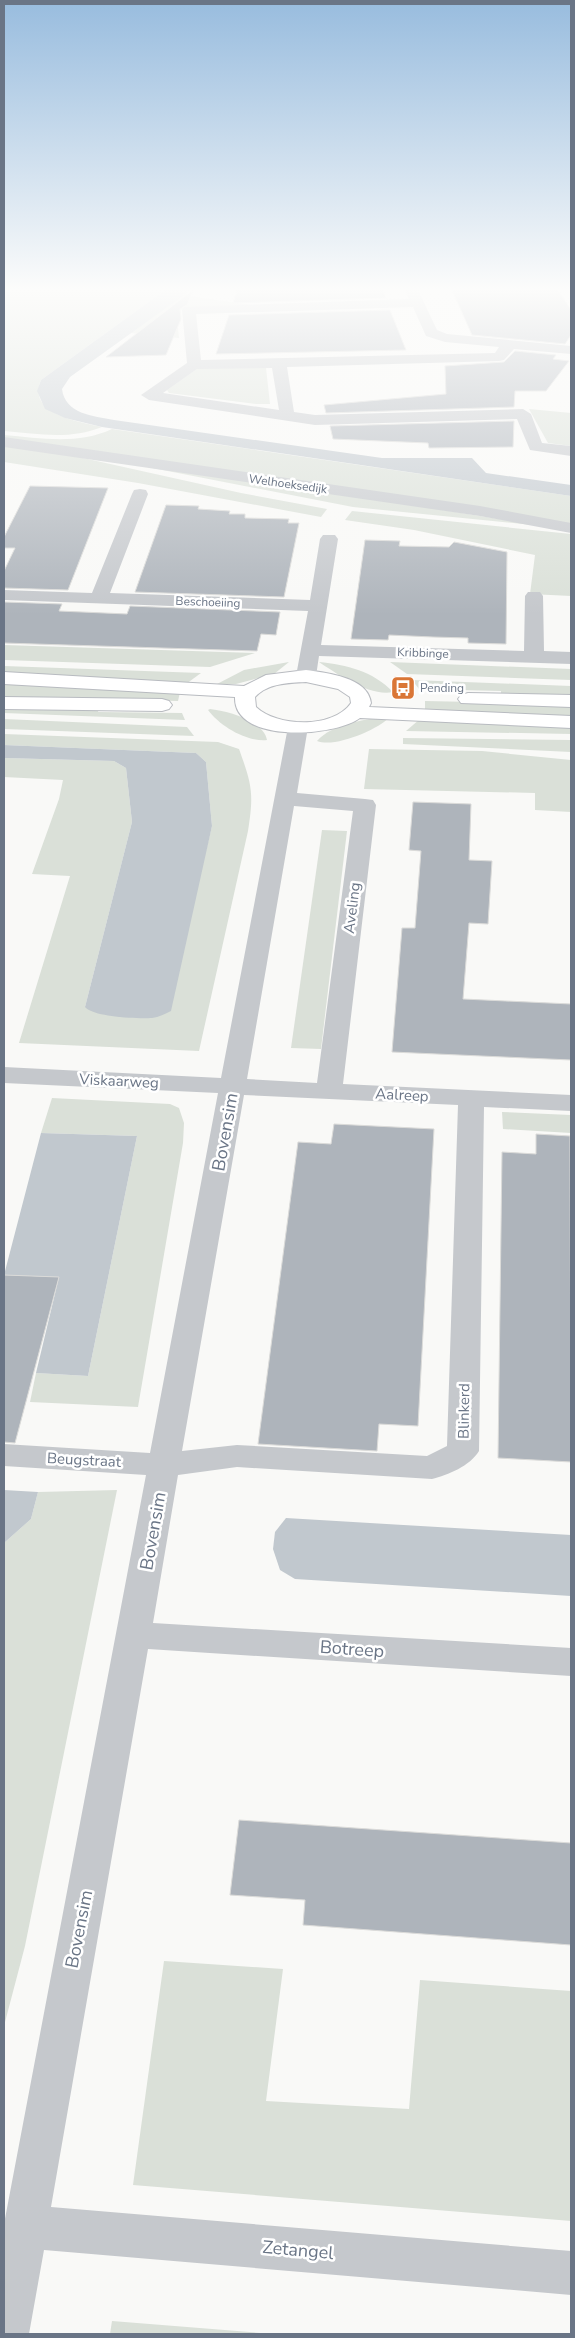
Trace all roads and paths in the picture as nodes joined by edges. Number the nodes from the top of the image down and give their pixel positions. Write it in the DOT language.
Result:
graph roads {
  1 [pos="164,397"];
  2 [pos="284,397"];
  3 [pos="287,414"];
  4 [pos="4,442"];
  5 [pos="571,452"];
  6 [pos="140,494"];
  7 [pos="571,528"];
  8 [pos="329,539"];
  9 [pos="4,595"];
  10 [pos="534,596"];
  11 [pos="98,598"];
  12 [pos="318,606"];
  13 [pos="312,650"];
  14 [pos="534,657"];
  15 [pos="571,658"];
  16 [pos="306,676"];
  17 [pos="4,678"];
  18 [pos="247,699"];
  19 [pos="571,701"];
  20 [pos="4,702"];
  21 [pos="357,703"];
  22 [pos="571,722"];
  23 [pos="298,727"];
  24 [pos="286,799"];
  25 [pos="4,1075"];
  26 [pos="234,1086"];
  27 [pos="328,1091"];
  28 [pos="471,1098"];
  29 [pos="571,1103"];
  30 [pos="4,1455"];
  31 [pos="165,1465"];
  32 [pos="133,1636"];
  33 [pos="571,1662"];
  34 [pos="24,2227"];
  35 [pos="571,2273"];
  36 [pos="6,2334"];
  1 -- 3 [label="street"];
  2 -- 3 [label="street"];
  3 -- 5 [label="street"];
  4 -- 7 [label="street, Welhoeksedijk"];
  6 -- 11 [label="street"];
  8 -- 12 [label="street"];
  9 -- 11 [label="street, Beschoeiing"];
  10 -- 14 [label="street"];
  11 -- 12 [label="street, Beschoeiing"];
  12 -- 13 [label="street"];
  13 -- 14 [label="street, Kribbinge"];
  13 -- 16 [label="street"];
  14 -- 15 [label="street, Kribbinge"];
  16 -- 18 [label="main road"];
  16 -- 21 [label="main road"];
  17 -- 18 [label="main road"];
  18 -- 20 [label="main road"];
  18 -- 23 [label="main road"];
  19 -- 21 [label="main road"];
  21 -- 22 [label="main road"];
  21 -- 23 [label="main road"];
  23 -- 24 [label="street, Bovensim"];
  24 -- 26 [label="street, Bovensim"];
  24 -- 27 [label="street, Aveling"];
  25 -- 26 [label="street, Viskaarweg"];
  26 -- 27 [label="street, Aalreep"];
  26 -- 31 [label="street, Bovensim"];
  27 -- 28 [label="street, Aalreep"];
  28 -- 29 [label="street, Aalreep"];
  28 -- 31 [label="street, Blinkerd"];
  30 -- 31 [label="street, Beugstraat"];
  31 -- 32 [label="street, Bovensim"];
  32 -- 33 [label="street, Botreep"];
  32 -- 34 [label="street, Bovensim"];
  34 -- 35 [label="street, Zetangel"];
  34 -- 36 [label="street, Bovensim"];
}
